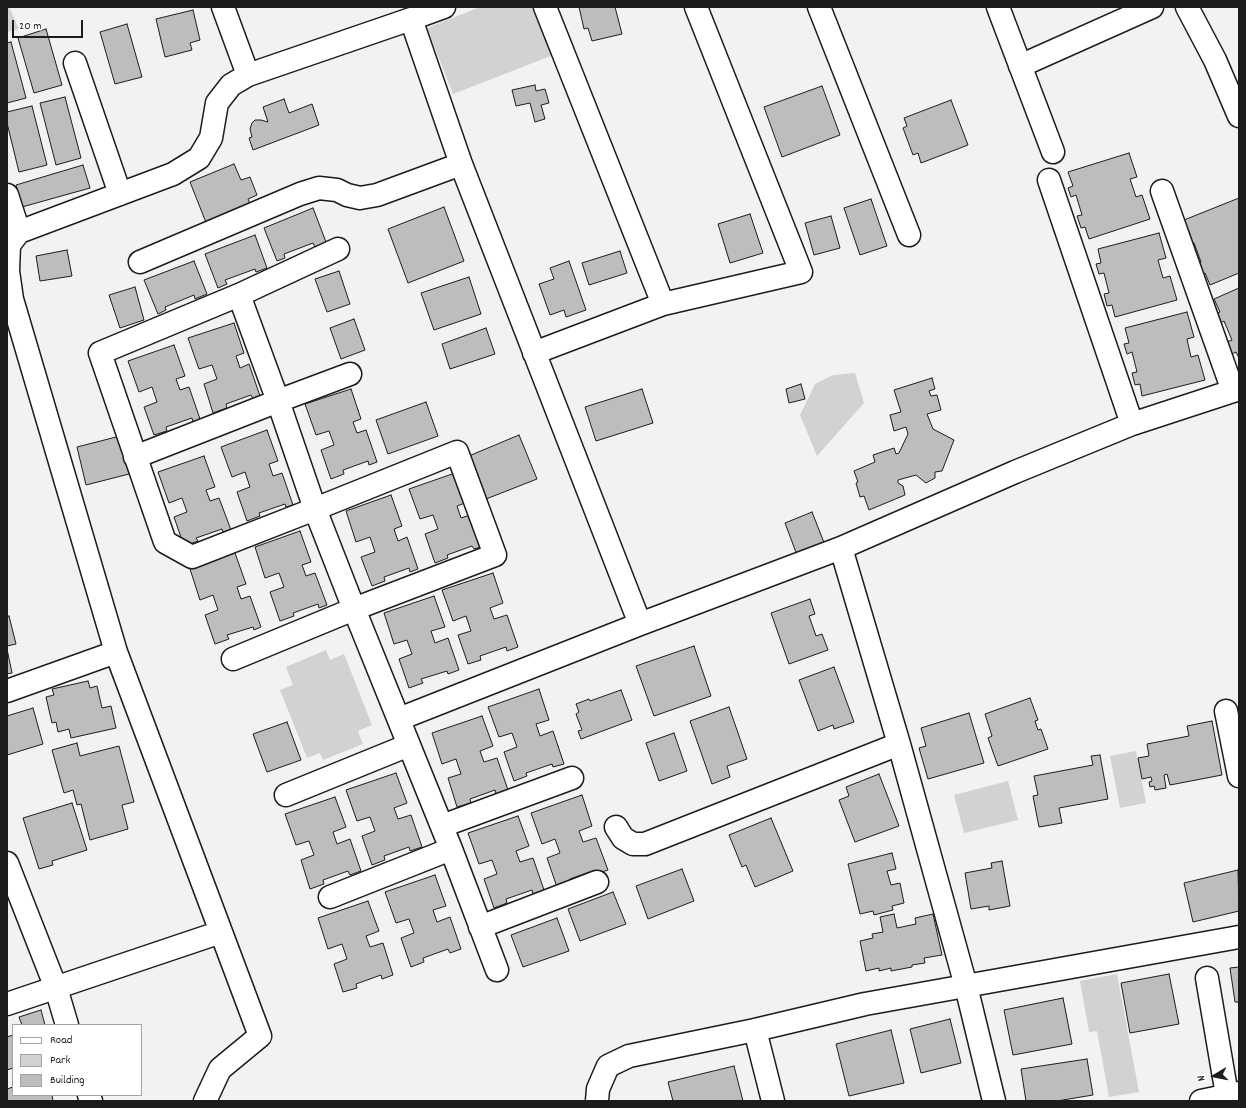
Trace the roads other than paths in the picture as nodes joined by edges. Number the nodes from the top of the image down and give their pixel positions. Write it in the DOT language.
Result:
graph roads {
  1 [pos="223,7"];
  2 [pos="444,7"];
  3 [pos="545,7"];
  4 [pos="696,7"];
  5 [pos="819,7"];
  6 [pos="998,7"];
  7 [pos="1152,7"];
  8 [pos="1187,7"];
  9 [pos="411,19"];
  10 [pos="75,63"];
  11 [pos="1020,66"];
  12 [pos="248,75"];
  13 [pos="1239,116"];
  14 [pos="1053,152"];
  15 [pos="461,164"];
  16 [pos="1049,180"];
  17 [pos="1162,191"];
  18 [pos="120,194"];
  19 [pos="7,195"];
  20 [pos="19,232"];
  21 [pos="909,235"];
  22 [pos="338,249"];
  23 [pos="140,262"];
  24 [pos="239,295"];
  25 [pos="663,304"];
  26 [pos="534,353"];
  27 [pos="350,374"];
  28 [pos="1236,390"];
  29 [pos="278,401"];
  30 [pos="1132,424"];
  31 [pos="135,457"];
  32 [pos="315,508"];
  33 [pos="841,548"];
  34 [pos="354,609"];
  35 [pos="640,624"];
  36 [pos="116,652"];
  37 [pos="233,659"];
  38 [pos="7,691"];
  39 [pos="1226,711"];
  40 [pos="399,719"];
  41 [pos="899,744"];
  42 [pos="409,745"];
  43 [pos="1239,776"];
  44 [pos="572,778"];
  45 [pos="286,795"];
  46 [pos="442,826"];
  47 [pos="616,827"];
  48 [pos="451,849"];
  49 [pos="7,863"];
  50 [pos="597,882"];
  51 [pos="330,897"];
  52 [pos="480,927"];
  53 [pos="221,932"];
  54 [pos="1239,937"];
  55 [pos="496,970"];
  56 [pos="1208,978"];
  57 [pos="966,986"];
  58 [pos="56,988"];
  59 [pos="7,1004"];
  60 [pos="67,1024"];
  61 [pos="755,1030"];
  62 [pos="1232,1097"];
  63 [pos="205,1101"];
  64 [pos="597,1101"];
  65 [pos="773,1101"];
  66 [pos="994,1101"];
  67 [pos="1201,1101"];
  1 -- 12 [label="street"];
  2 -- 9 [label="street"];
  3 -- 25 [label="street"];
  4 -- 25 [label="street"];
  5 -- 21 [label="street"];
  6 -- 11 [label="street"];
  7 -- 11 [label="street"];
  8 -- 13 [label="street"];
  9 -- 12 [label="street"];
  9 -- 15 [label="street"];
  10 -- 18 [label="street"];
  11 -- 14 [label="street"];
  12 -- 18 [label="street"];
  15 -- 23 [label="street"];
  15 -- 26 [label="street"];
  16 -- 30 [label="street"];
  17 -- 28 [label="street"];
  18 -- 20 [label="street"];
  19 -- 20 [label="street"];
  20 -- 36 [label="street"];
  22 -- 24 [label="street"];
  24 -- 29 [label="street"];
  24 -- 31 [label="street"];
  25 -- 26 [label="street"];
  26 -- 35 [label="street"];
  27 -- 29 [label="street"];
  28 -- 30 [label="street"];
  29 -- 31 [label="street"];
  29 -- 32 [label="street"];
  30 -- 33 [label="street"];
  31 -- 32 [label="street"];
  32 -- 34 [label="street"];
  32 -- 34 [label="street"];
  33 -- 35 [label="street"];
  33 -- 41 [label="street"];
  34 -- 37 [label="street"];
  34 -- 40 [label="street"];
  35 -- 40 [label="street"];
  36 -- 38 [label="street"];
  36 -- 53 [label="street"];
  39 -- 43 [label="street"];
  40 -- 42 [label="street"];
  41 -- 47 [label="street"];
  41 -- 57 [label="street"];
  42 -- 45 [label="street"];
  42 -- 46 [label="street"];
  44 -- 46 [label="street"];
  46 -- 48 [label="street"];
  48 -- 51 [label="street"];
  48 -- 52 [label="street"];
  49 -- 58 [label="street"];
  50 -- 52 [label="street"];
  52 -- 55 [label="street"];
  53 -- 58 [label="street"];
  53 -- 63 [label="street"];
  54 -- 57 [label="street"];
  56 -- 62 [label="street"];
  57 -- 61 [label="street"];
  57 -- 66 [label="street"];
  58 -- 59 [label="street"];
  58 -- 60 [label="street"];
  61 -- 64 [label="street"];
  61 -- 65 [label="street"];
  62 -- 67 [label="street"];
}
